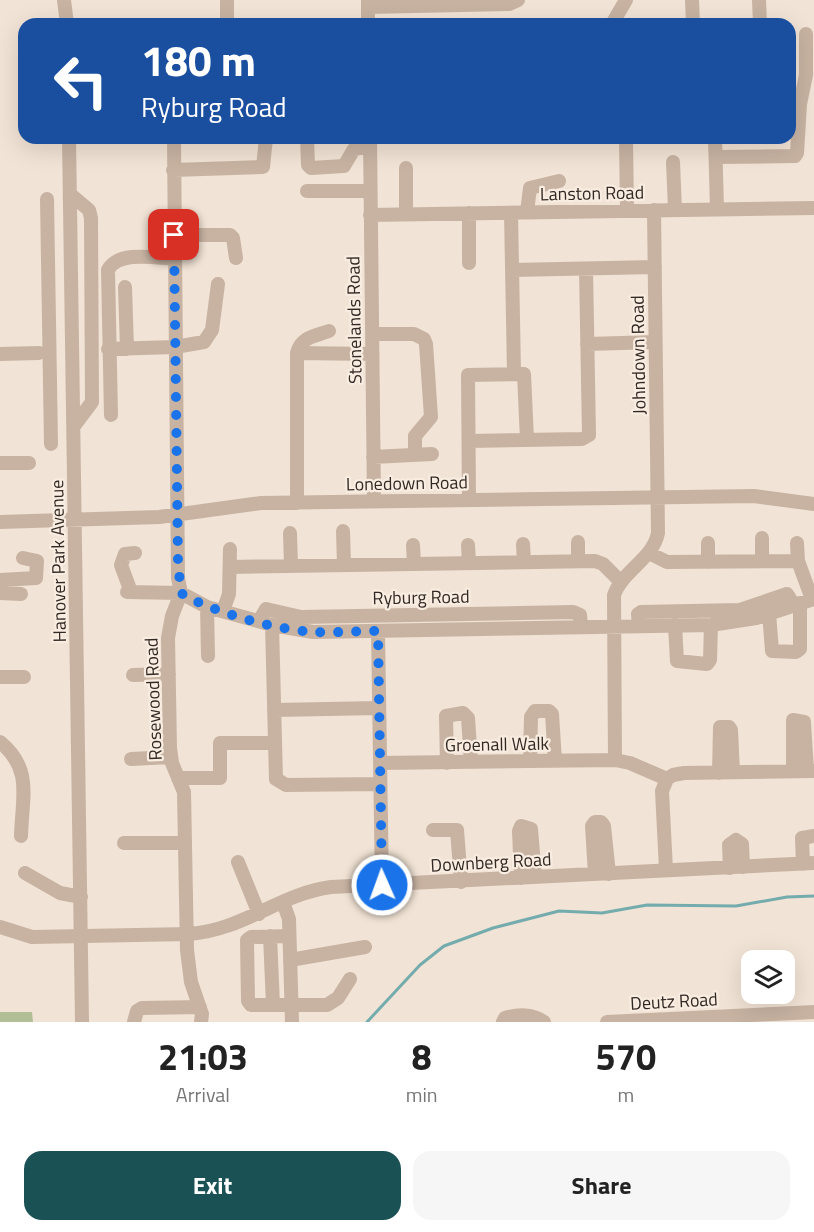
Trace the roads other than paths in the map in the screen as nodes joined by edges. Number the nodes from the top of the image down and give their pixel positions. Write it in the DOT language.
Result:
graph roads {
  1 [pos="64,0"];
  2 [pos="228,0"];
  3 [pos="518,0"];
  4 [pos="626,0"];
  5 [pos="692,0"];
  6 [pos="759,0"];
  7 [pos="368,4"];
  8 [pos="66,18"];
  9 [pos="227,18"];
  10 [pos="616,18"];
  11 [pos="693,18"];
  12 [pos="760,18"];
  13 [pos="810,34"];
  14 [pos="69,144"];
  15 [pos="174,144"];
  16 [pos="265,144"];
  17 [pos="307,144"];
  18 [pos="350,144"];
  19 [pos="370,144"];
  20 [pos="626,144"];
  21 [pos="715,144"];
  22 [pos="716,157"];
  23 [pos="673,162"];
  24 [pos="406,168"];
  25 [pos="173,170"];
  26 [pos="559,181"];
  27 [pos="307,191"];
  28 [pos="370,191"];
  29 [pos="70,194"];
  30 [pos="47,199"];
  31 [pos="814,208"];
  32 [pos="717,209"];
  33 [pos="654,210"];
  34 [pos="675,210"];
  35 [pos="627,211"];
  36 [pos="527,212"];
  37 [pos="469,213"];
  38 [pos="511,213"];
  39 [pos="406,214"];
  40 [pos="370,215"];
  41 [pos="174,235"];
  42 [pos="236,258"];
  43 [pos="175,259"];
  44 [pos="469,263"];
  45 [pos="655,267"];
  46 [pos="586,269"];
  47 [pos="512,270"];
  48 [pos="218,284"];
  49 [pos="125,287"];
  50 [pos="328,331"];
  51 [pos="372,334"];
  52 [pos="656,342"];
  53 [pos="587,344"];
  54 [pos="175,347"];
  55 [pos="108,349"];
  56 [pos="127,349"];
  57 [pos="39,353"];
  58 [pos="297,353"];
  59 [pos="0,354"];
  60 [pos="372,354"];
  61 [pos="514,372"];
  62 [pos="50,389"];
  63 [pos="73,389"];
  64 [pos="111,415"];
  65 [pos="74,426"];
  66 [pos="527,440"];
  67 [pos="469,441"];
  68 [pos="51,444"];
  69 [pos="432,454"];
  70 [pos="415,455"];
  71 [pos="373,457"];
  72 [pos="0,463"];
  73 [pos="29,463"];
  74 [pos="658,498"];
  75 [pos="469,500"];
  76 [pos="374,501"];
  77 [pos="297,503"];
  78 [pos="814,504"];
  79 [pos="178,514"];
  80 [pos="75,521"];
  81 [pos="0,522"];
  82 [pos="344,531"];
  83 [pos="290,533"];
  84 [pos="762,538"];
  85 [pos="578,542"];
  86 [pos="708,543"];
  87 [pos="797,543"];
  88 [pos="523,544"];
  89 [pos="413,545"];
  90 [pos="468,545"];
  91 [pos="230,549"];
  92 [pos="135,553"];
  93 [pos="649,553"];
  94 [pos="22,558"];
  95 [pos="578,561"];
  96 [pos="762,561"];
  97 [pos="798,561"];
  98 [pos="524,562"];
  99 [pos="708,562"];
  100 [pos="469,563"];
  101 [pos="414,564"];
  102 [pos="344,565"];
  103 [pos="291,566"];
  104 [pos="230,567"];
  105 [pos="0,580"];
  106 [pos="621,582"];
  107 [pos="0,593"];
  108 [pos="181,593"];
  109 [pos="21,594"];
  110 [pos="805,601"];
  111 [pos="207,607"];
  112 [pos="224,610"];
  113 [pos="769,613"];
  114 [pos="266,623"];
  115 [pos="614,625"];
  116 [pos="675,625"];
  117 [pos="711,625"];
  118 [pos="581,626"];
  119 [pos="639,626"];
  120 [pos="378,631"];
  121 [pos="208,656"];
  122 [pos="169,674"];
  123 [pos="133,675"];
  124 [pos="0,677"];
  125 [pos="24,677"];
  126 [pos="379,708"];
  127 [pos="274,710"];
  128 [pos="0,742"];
  129 [pos="274,743"];
  130 [pos="170,757"];
  131 [pos="131,759"];
  132 [pos="615,760"];
  133 [pos="531,761"];
  134 [pos="555,761"];
  135 [pos="471,762"];
  136 [pos="380,763"];
  137 [pos="447,763"];
  138 [pos="805,771"];
  139 [pos="178,778"];
  140 [pos="667,779"];
  141 [pos="380,784"];
  142 [pos="433,830"];
  143 [pos="21,836"];
  144 [pos="814,836"];
  145 [pos="124,843"];
  146 [pos="185,843"];
  147 [pos="238,862"];
  148 [pos="808,864"];
  149 [pos="666,870"];
  150 [pos="25,873"];
  151 [pos="461,882"];
  152 [pos="382,885"];
  153 [pos="81,897"];
  154 [pos="283,902"];
  155 [pos="259,914"];
  156 [pos="2,933"];
  157 [pos="189,934"];
  158 [pos="81,936"];
  159 [pos="270,936"];
  160 [pos="289,936"];
  161 [pos="365,947"];
  162 [pos="290,966"];
  163 [pos="271,971"];
  164 [pos="247,972"];
  165 [pos="350,979"];
  166 [pos="81,984"];
  167 [pos="273,1005"];
  168 [pos="291,1005"];
  169 [pos="200,1007"];
  170 [pos="814,1012"];
  171 [pos="74,1022"];
  172 [pos="82,1022"];
  173 [pos="134,1022"];
  174 [pos="201,1022"];
  175 [pos="292,1022"];
  176 [pos="503,1022"];
  177 [pos="544,1022"];
  178 [pos="607,1022"];
  1 -- 8 [label="street"];
  2 -- 9 [label="street"];
  3 -- 7 [label="street"];
  4 -- 10 [label="street"];
  5 -- 11 [label="street"];
  6 -- 12 [label="street"];
  13 -- 22 [label="street"];
  14 -- 29 [label="street, Hanover Park Avenue"];
  15 -- 25 [label="street, Rosewood Road"];
  16 -- 25 [label="street"];
  17 -- 18 [label="street"];
  19 -- 28 [label="street, Stonelands Road"];
  20 -- 35 [label="street"];
  21 -- 22 [label="street"];
  22 -- 32 [label="street"];
  23 -- 34 [label="street"];
  24 -- 39 [label="street"];
  25 -- 41 [label="street, Rosewood Road"];
  26 -- 36 [label="street"];
  27 -- 28 [label="street"];
  28 -- 40 [label="street, Stonelands Road"];
  29 -- 63 [label="street, Hanover Park Avenue"];
  29 -- 65 [label="street"];
  30 -- 62 [label="street"];
  31 -- 32 [label="street, Lanston Road"];
  32 -- 34 [label="street, Lanston Road"];
  33 -- 34 [label="street, Lanston Road"];
  33 -- 35 [label="street, Lanston Road"];
  33 -- 45 [label="street, Johndown Road"];
  35 -- 36 [label="street, Lanston Road"];
  36 -- 38 [label="street, Lanston Road"];
  37 -- 38 [label="street, Lanston Road"];
  37 -- 39 [label="street, Lanston Road"];
  37 -- 44 [label="street"];
  38 -- 47 [label="street"];
  39 -- 40 [label="street, Lanston Road"];
  40 -- 51 [label="street, Stonelands Road"];
  41 -- 42 [label="street"];
  41 -- 43 [label="street, Rosewood Road"];
  43 -- 54 [label="street, Rosewood Road"];
  43 -- 55 [label="street"];
  45 -- 46 [label="street"];
  45 -- 52 [label="street, Johndown Road"];
  46 -- 47 [label="street"];
  46 -- 53 [label="street"];
  47 -- 61 [label="street"];
  48 -- 54 [label="street"];
  49 -- 56 [label="street"];
  50 -- 58 [label="street"];
  51 -- 60 [label="street, Stonelands Road"];
  51 -- 70 [label="street"];
  52 -- 53 [label="street"];
  52 -- 74 [label="street, Johndown Road"];
  53 -- 66 [label="street"];
  54 -- 56 [label="street"];
  54 -- 79 [label="street, Rosewood Road"];
  55 -- 56 [label="street"];
  55 -- 64 [label="street"];
  57 -- 59 [label="street"];
  58 -- 60 [label="street"];
  58 -- 77 [label="street"];
  60 -- 71 [label="street, Stonelands Road"];
  61 -- 66 [label="street"];
  61 -- 67 [label="street"];
  62 -- 63 [label="street"];
  62 -- 68 [label="street"];
  63 -- 65 [label="street, Hanover Park Avenue"];
  65 -- 80 [label="street, Hanover Park Avenue"];
  66 -- 67 [label="street"];
  67 -- 75 [label="street"];
  69 -- 70 [label="street"];
  70 -- 71 [label="street"];
  71 -- 76 [label="street, Stonelands Road"];
  72 -- 73 [label="street"];
  74 -- 75 [label="street, Lonedown Road"];
  74 -- 78 [label="street, Lonedown Road"];
  74 -- 93 [label="street, Johndown Road"];
  75 -- 76 [label="street, Lonedown Road"];
  76 -- 77 [label="street, Lonedown Road"];
  77 -- 79 [label="street, Lonedown Road"];
  79 -- 80 [label="street, Lonedown Road"];
  79 -- 108 [label="street, Rosewood Road"];
  80 -- 81 [label="street, Lonedown Road"];
  80 -- 153 [label="street, Hanover Park Avenue"];
  82 -- 102 [label="street"];
  83 -- 103 [label="street"];
  84 -- 96 [label="street"];
  85 -- 95 [label="street"];
  86 -- 99 [label="street"];
  87 -- 97 [label="street"];
  88 -- 98 [label="street"];
  89 -- 101 [label="street"];
  90 -- 100 [label="street"];
  91 -- 104 [label="street"];
  92 -- 108 [label="street"];
  93 -- 99 [label="street"];
  93 -- 106 [label="street"];
  94 -- 105 [label="street"];
  95 -- 98 [label="street"];
  95 -- 106 [label="street"];
  96 -- 97 [label="street"];
  96 -- 99 [label="street"];
  97 -- 110 [label="street"];
  98 -- 100 [label="street"];
  100 -- 101 [label="street"];
  101 -- 102 [label="street"];
  102 -- 103 [label="street"];
  103 -- 104 [label="street"];
  104 -- 112 [label="street"];
  106 -- 115 [label="street"];
  107 -- 109 [label="street"];
  108 -- 111 [label="street, Ryburg Road"];
  108 -- 122 [label="street, Rosewood Road"];
  110 -- 113 [label="street, Ryburg Road"];
  110 -- 113 [label="street"];
  110 -- 119 [label="street"];
  111 -- 112 [label="street, Ryburg Road"];
  111 -- 121 [label="street"];
  112 -- 114 [label="street, Ryburg Road"];
  113 -- 117 [label="street, Ryburg Road"];
  114 -- 118 [label="street, Ryburg Road"];
  114 -- 120 [label="street, Ryburg Road"];
  114 -- 127 [label="street"];
  115 -- 118 [label="street, Ryburg Road"];
  115 -- 119 [label="street, Ryburg Road"];
  115 -- 132 [label="street"];
  116 -- 117 [label="street, Ryburg Road"];
  116 -- 117 [label="street"];
  116 -- 119 [label="street, Ryburg Road"];
  118 -- 120 [label="street, Ryburg Road"];
  120 -- 126 [label="street"];
  122 -- 123 [label="street"];
  122 -- 130 [label="street, Rosewood Road"];
  124 -- 125 [label="street"];
  126 -- 127 [label="street"];
  126 -- 136 [label="street"];
  127 -- 129 [label="street"];
  128 -- 143 [label="street"];
  129 -- 139 [label="street"];
  129 -- 141 [label="street"];
  130 -- 131 [label="street"];
  130 -- 139 [label="street, Rosewood Road"];
  132 -- 134 [label="street, Groenall Walk"];
  132 -- 140 [label="street, Groenall Walk"];
  133 -- 134 [label="street, Groenall Walk"];
  133 -- 134 [label="street"];
  133 -- 135 [label="street, Groenall Walk"];
  135 -- 137 [label="street, Groenall Walk"];
  135 -- 137 [label="street"];
  136 -- 137 [label="street, Groenall Walk"];
  136 -- 141 [label="street"];
  138 -- 140 [label="street"];
  139 -- 146 [label="street, Rosewood Road"];
  140 -- 149 [label="street"];
  141 -- 152 [label="street"];
  142 -- 151 [label="street"];
  144 -- 148 [label="street"];
  145 -- 146 [label="street"];
  146 -- 157 [label="street, Rosewood Road"];
  147 -- 155 [label="street"];
  148 -- 149 [label="street, Downberg Road"];
  149 -- 151 [label="street, Downberg Road"];
  150 -- 153 [label="street"];
  151 -- 152 [label="street, Downberg Road"];
  152 -- 154 [label="street, Downberg Road"];
  153 -- 158 [label="street, Hanover Park Avenue"];
  154 -- 155 [label="street, Downberg Road"];
  154 -- 160 [label="street"];
  155 -- 157 [label="street, Downberg Road"];
  156 -- 158 [label="street, Downberg Road"];
  157 -- 158 [label="street, Downberg Road"];
  157 -- 169 [label="street, Rosewood Road"];
  158 -- 166 [label="street, Hanover Park Avenue"];
  159 -- 160 [label="street"];
  159 -- 163 [label="street"];
  159 -- 164 [label="street"];
  160 -- 162 [label="street"];
  161 -- 162 [label="street"];
  162 -- 163 [label="street"];
  162 -- 168 [label="street"];
  163 -- 164 [label="street"];
  163 -- 167 [label="street"];
  164 -- 167 [label="street"];
  165 -- 168 [label="street"];
  166 -- 171 [label="street, Hanover Park Avenue"];
  166 -- 172 [label="street, Hanover Park Avenue"];
  167 -- 168 [label="street"];
  168 -- 175 [label="street"];
  169 -- 173 [label="street"];
  169 -- 174 [label="street, Rosewood Road"];
  170 -- 178 [label="street, Deutz Road"];
  176 -- 177 [label="street"];
}
